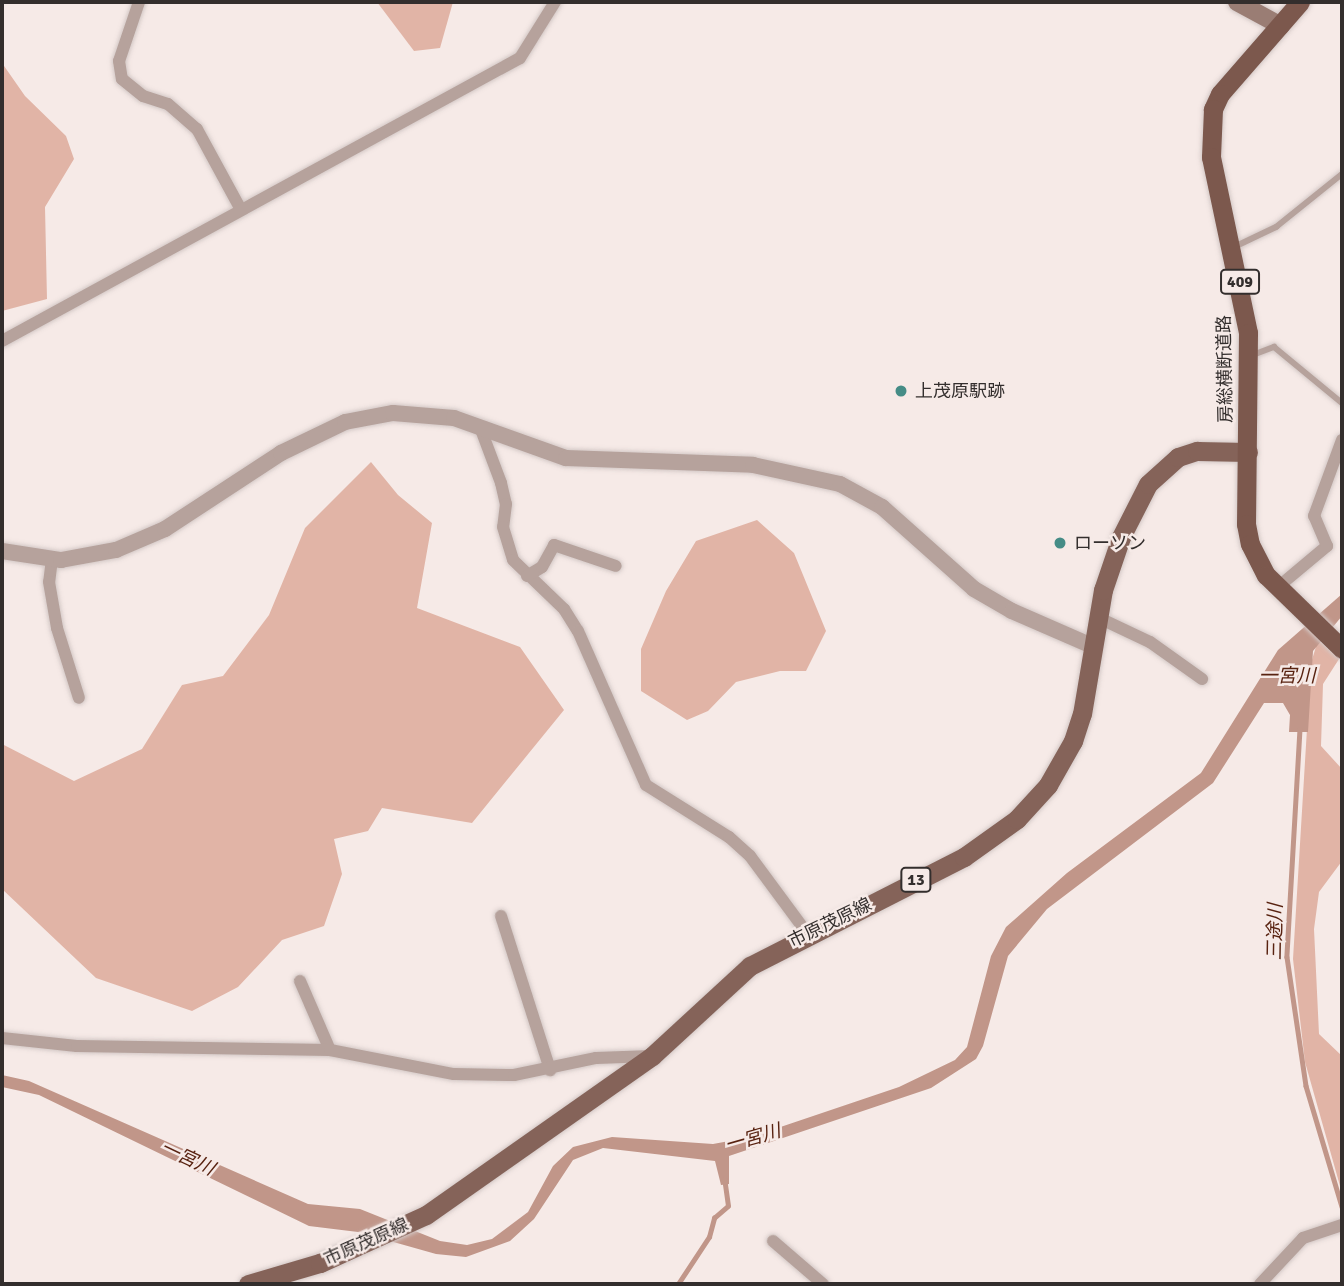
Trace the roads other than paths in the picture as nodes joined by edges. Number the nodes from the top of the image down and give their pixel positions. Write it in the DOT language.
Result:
graph roads {
  1 [pos="139,2"];
  2 [pos="555,2"];
  3 [pos="1237,2"];
  4 [pos="1300,2"];
  5 [pos="1281,26"];
  6 [pos="1342,174"];
  7 [pos="240,208"];
  8 [pos="1231,248"];
  9 [pos="2,341"];
  10 [pos="1248,356"];
  11 [pos="1342,403"];
  12 [pos="480,427"];
  13 [pos="1342,440"];
  14 [pos="1248,453"];
  15 [pos="2,551"];
  16 [pos="52,559"];
  17 [pos="616,566"];
  18 [pos="527,576"];
  19 [pos="1278,587"];
  20 [pos="1097,617"];
  21 [pos="1092,646"];
  22 [pos="1342,649"];
  23 [pos="1202,679"];
  24 [pos="79,698"];
  25 [pos="501,916"];
  26 [pos="807,933"];
  27 [pos="300,981"];
  28 [pos="2,1038"];
  29 [pos="330,1050"];
  30 [pos="652,1056"];
  31 [pos="550,1070"];
  32 [pos="1342,1225"];
  33 [pos="773,1241"];
  34 [pos="248,1284"];
  35 [pos="823,1284"];
  36 [pos="1260,1284"];
  1 -- 7 [label="street"];
  2 -- 7 [label="street"];
  3 -- 5 [label="main road"];
  4 -- 5 [label="highway, 房総横断道路 / 409"];
  5 -- 8 [label="highway, 房総横断道路 / 409"];
  6 -- 8 [label="lane"];
  7 -- 9 [label="street"];
  8 -- 10 [label="highway, 房総横断道路 / 409"];
  10 -- 11 [label="lane"];
  10 -- 14 [label="highway, 房総横断道路 / 409"];
  12 -- 16 [label="street"];
  12 -- 18 [label="street"];
  12 -- 21 [label="street"];
  13 -- 19 [label="street"];
  14 -- 19 [label="highway, 房総横断道路 / 409"];
  14 -- 20 [label="main road, 市原茂原線 / 13"];
  15 -- 16 [label="street"];
  16 -- 24 [label="street"];
  17 -- 18 [label="street"];
  18 -- 26 [label="street"];
  19 -- 22 [label="highway, 房総横断道路 / 409"];
  20 -- 21 [label="main road, 市原茂原線 / 13"];
  20 -- 23 [label="street"];
  21 -- 26 [label="main road, 市原茂原線 / 13"];
  25 -- 31 [label="street"];
  26 -- 30 [label="main road, 市原茂原線 / 13"];
  27 -- 29 [label="street"];
  28 -- 29 [label="street"];
  29 -- 31 [label="street"];
  30 -- 31 [label="street"];
  30 -- 34 [label="main road, 市原茂原線 / 13"];
  32 -- 36 [label="street"];
  33 -- 35 [label="street"];
}
